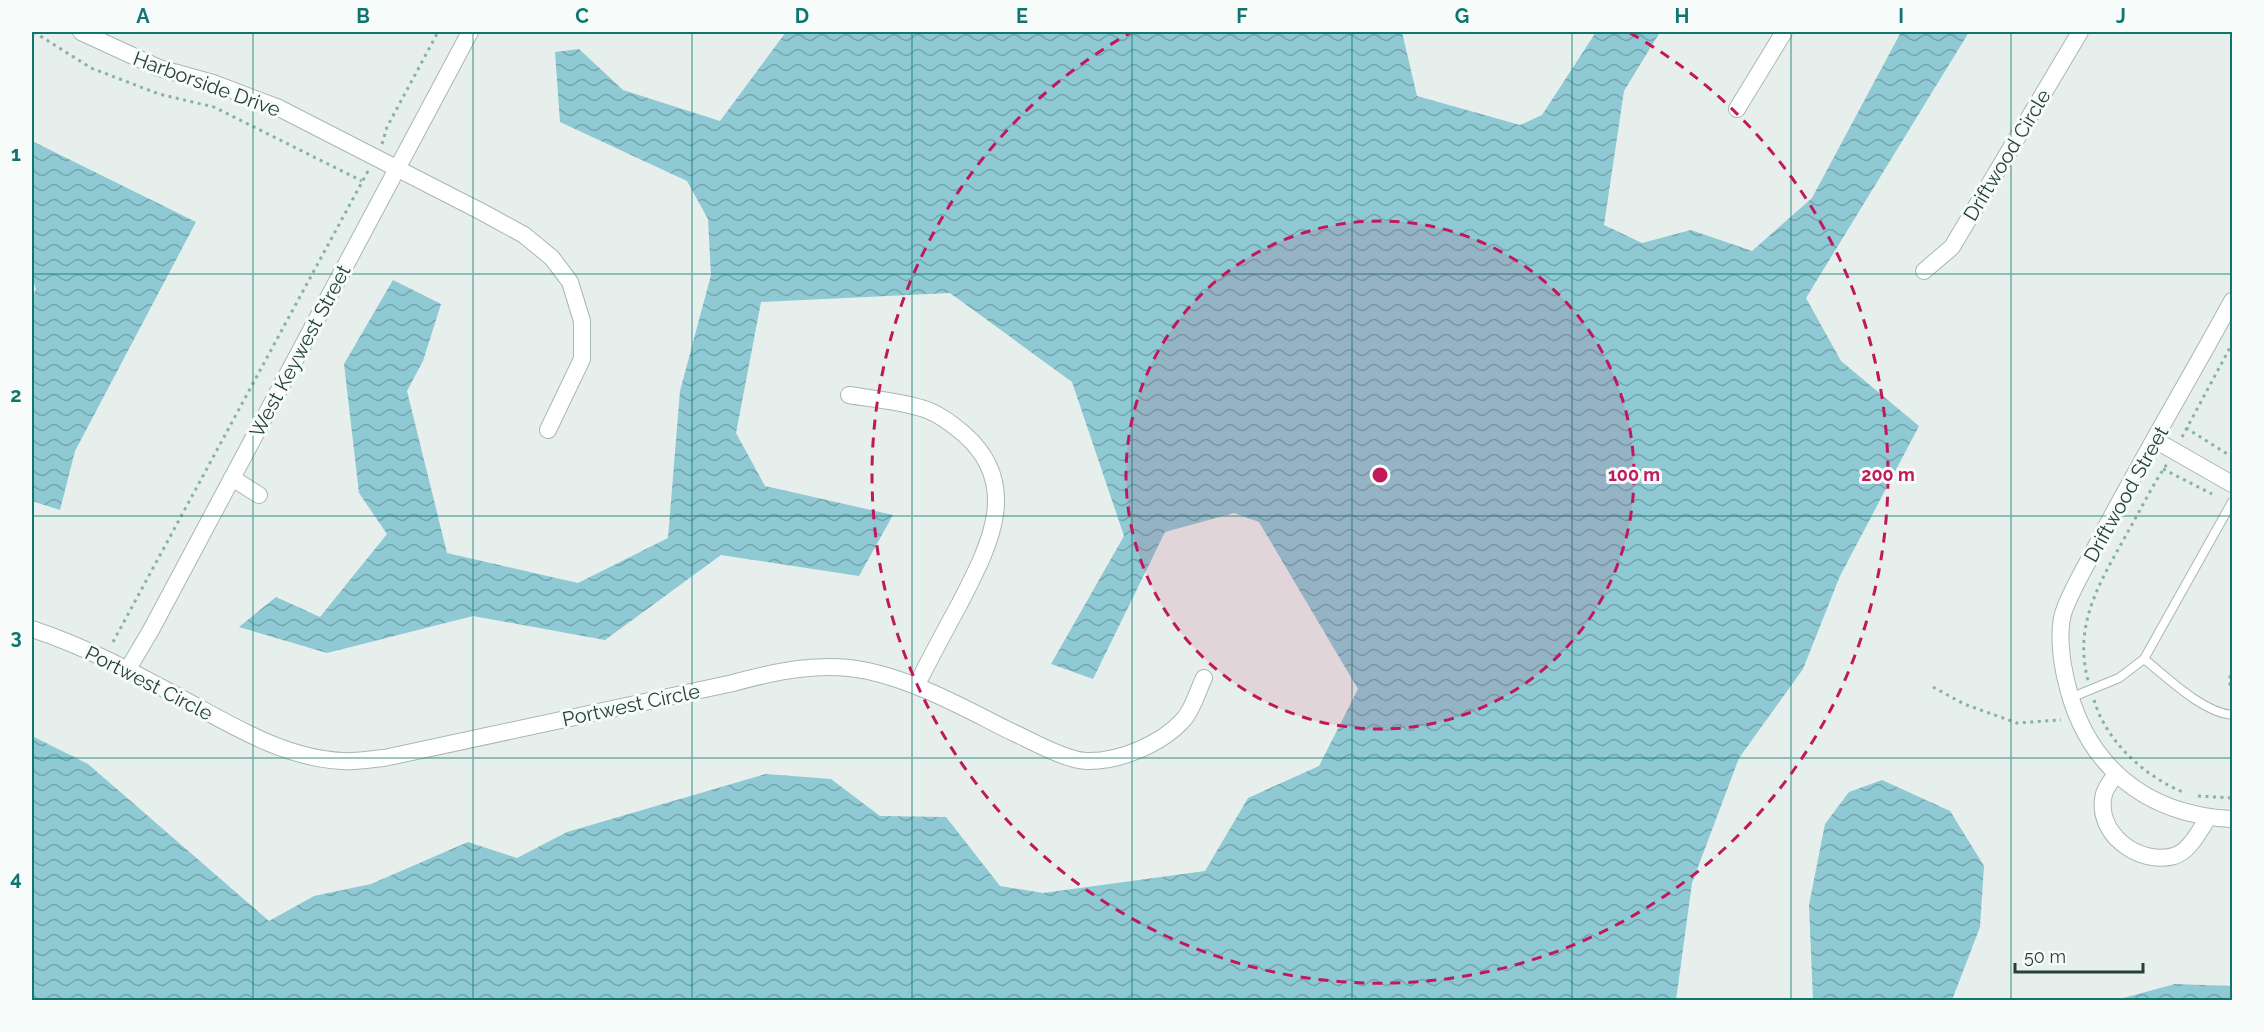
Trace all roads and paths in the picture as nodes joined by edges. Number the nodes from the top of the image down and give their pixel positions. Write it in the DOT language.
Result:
graph roads {
  1 [pos="33,32"];
  2 [pos="81,32"];
  3 [pos="438,32"];
  4 [pos="470,32"];
  5 [pos="1784,32"];
  6 [pos="2080,32"];
  7 [pos="1737,110"];
  8 [pos="375,158"];
  9 [pos="396,169"];
  10 [pos="362,182"];
  11 [pos="1924,271"];
  12 [pos="2232,301"];
  13 [pos="2232,344"];
  14 [pos="849,395"];
  15 [pos="2186,428"];
  16 [pos="548,430"];
  17 [pos="2155,440"];
  18 [pos="2175,452"];
  19 [pos="2232,457"];
  20 [pos="2163,469"];
  21 [pos="232,478"];
  22 [pos="2232,484"];
  23 [pos="259,495"];
  24 [pos="2232,503"];
  25 [pos="32,629"];
  26 [pos="113,642"];
  27 [pos="2144,659"];
  28 [pos="2232,668"];
  29 [pos="128,669"];
  30 [pos="1204,678"];
  31 [pos="916,686"];
  32 [pos="1932,687"];
  33 [pos="2091,690"];
  34 [pos="2232,690"];
  35 [pos="2070,698"];
  36 [pos="2232,715"];
  37 [pos="2064,720"];
  38 [pos="2116,774"];
  39 [pos="2232,798"];
  40 [pos="2208,818"];
  41 [pos="2232,819"];
  1 -- 10 [label="path"];
  2 -- 8 [label="street, Harborside Drive"];
  3 -- 8 [label="path"];
  4 -- 9 [label="street, West Keywest Street"];
  5 -- 7 [label="street"];
  6 -- 11 [label="street, Driftwood Circle"];
  8 -- 9 [label="street, Harborside Drive"];
  8 -- 10 [label="path"];
  9 -- 16 [label="street, Harborside Drive"];
  9 -- 21 [label="street, West Keywest Street"];
  10 -- 26 [label="path"];
  12 -- 17 [label="street, Driftwood Street"];
  13 -- 15 [label="path"];
  14 -- 31 [label="street"];
  15 -- 18 [label="path"];
  15 -- 19 [label="path"];
  17 -- 18 [label="street"];
  17 -- 35 [label="street, Driftwood Street"];
  18 -- 20 [label="path"];
  18 -- 22 [label="street"];
  20 -- 24 [label="path"];
  20 -- 33 [label="path"];
  21 -- 23 [label="street"];
  21 -- 29 [label="street, West Keywest Street"];
  24 -- 27 [label="lane"];
  25 -- 29 [label="street, Portwest Circle"];
  27 -- 33 [label="lane"];
  27 -- 36 [label="lane"];
  28 -- 34 [label="path"];
  29 -- 31 [label="street, Portwest Circle"];
  30 -- 31 [label="street, Portwest Circle"];
  32 -- 37 [label="path"];
  33 -- 35 [label="lane"];
  33 -- 39 [label="path"];
  35 -- 38 [label="street, Driftwood Street"];
  38 -- 40 [label="street, Driftwood Street"];
  38 -- 40 [label="street"];
  40 -- 41 [label="street, Driftwood Street"];
}
